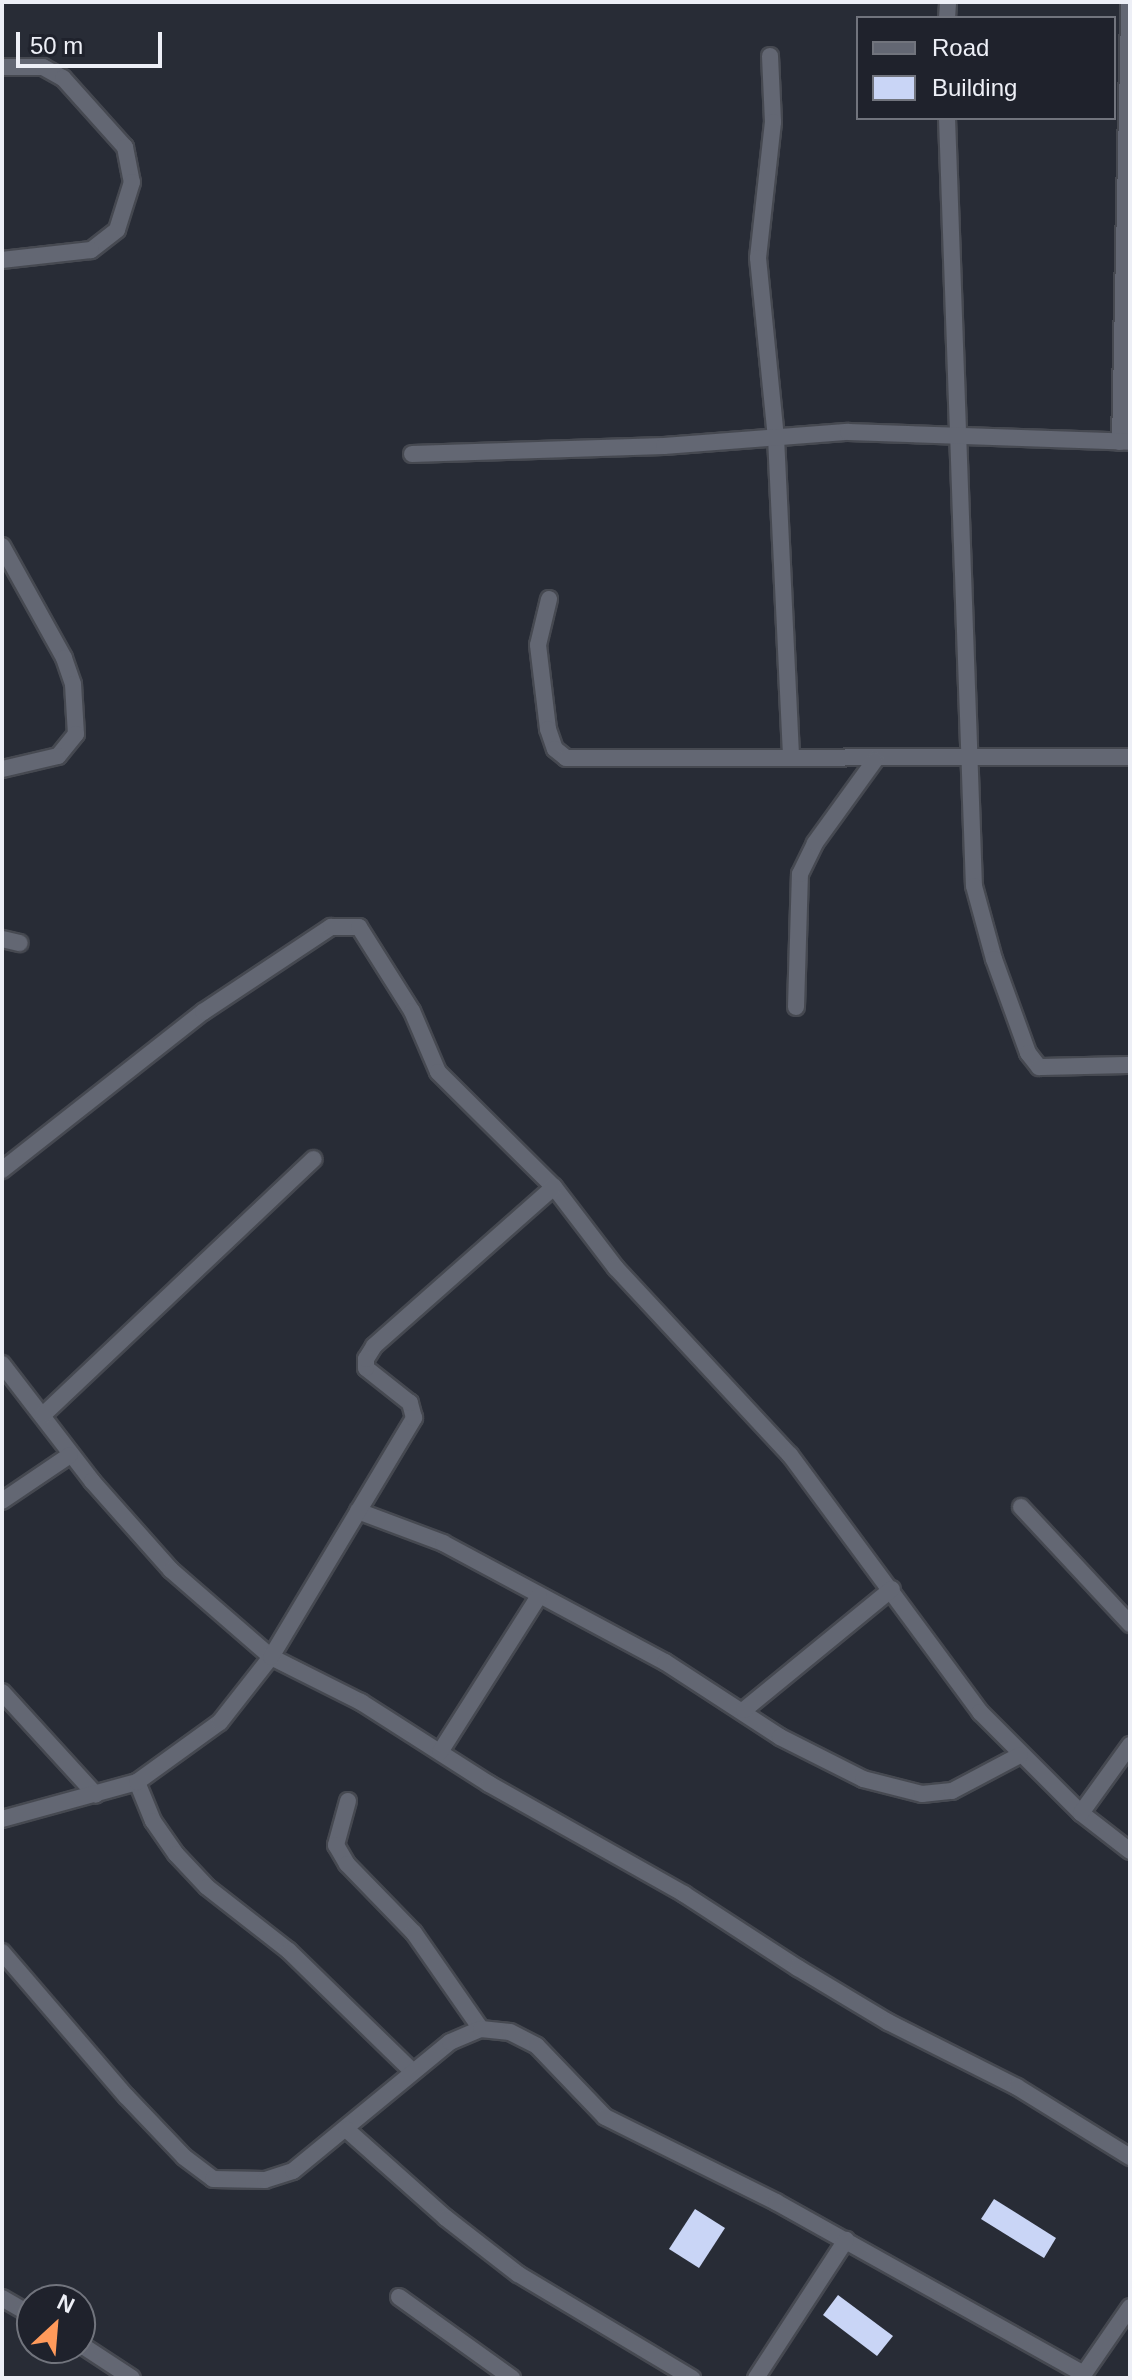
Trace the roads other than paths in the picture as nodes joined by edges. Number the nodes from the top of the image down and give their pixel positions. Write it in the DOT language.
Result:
graph roads {
  1 [pos="1129,2"];
  2 [pos="770,56"];
  3 [pos="2,67"];
  4 [pos="947,120"];
  5 [pos="2,260"];
  6 [pos="961,432"];
  7 [pos="776,437"];
  8 [pos="1125,442"];
  9 [pos="412,454"];
  10 [pos="2,546"];
  11 [pos="549,599"];
  12 [pos="970,755"];
  13 [pos="1130,757"];
  14 [pos="791,758"];
  15 [pos="875,760"];
  16 [pos="2,769"];
  17 [pos="2,939"];
  18 [pos="20,943"];
  19 [pos="796,1007"];
  20 [pos="1130,1065"];
  21 [pos="314,1159"];
  22 [pos="2,1170"];
  23 [pos="554,1187"];
  24 [pos="2,1364"];
  25 [pos="44,1414"];
  26 [pos="70,1455"];
  27 [pos="2,1501"];
  28 [pos="1021,1507"];
  29 [pos="358,1511"];
  30 [pos="892,1589"];
  31 [pos="539,1596"];
  32 [pos="1130,1624"];
  33 [pos="271,1657"];
  34 [pos="2,1692"];
  35 [pos="744,1710"];
  36 [pos="1130,1745"];
  37 [pos="440,1752"];
  38 [pos="1020,1755"];
  39 [pos="137,1782"];
  40 [pos="96,1795"];
  41 [pos="348,1801"];
  42 [pos="1081,1813"];
  43 [pos="2,1819"];
  44 [pos="1130,1851"];
  45 [pos="2,1952"];
  46 [pos="481,2029"];
  47 [pos="411,2070"];
  48 [pos="346,2129"];
  49 [pos="1130,2157"];
  50 [pos="846,2240"];
  51 [pos="399,2297"];
  52 [pos="1130,2307"];
  53 [pos="96,2354"];
  54 [pos="1082,2376"];
  55 [pos="132,2378"];
  56 [pos="512,2378"];
  57 [pos="692,2378"];
  58 [pos="756,2378"];
  1 -- 8 [label="street"];
  2 -- 7 [label="street"];
  3 -- 5 [label="street"];
  4 -- 6 [label="street"];
  6 -- 7 [label="street"];
  6 -- 8 [label="street"];
  6 -- 12 [label="street"];
  7 -- 9 [label="street"];
  7 -- 14 [label="street"];
  10 -- 16 [label="street"];
  11 -- 14 [label="street"];
  12 -- 13 [label="street"];
  12 -- 15 [label="street"];
  12 -- 20 [label="street"];
  14 -- 15 [label="street"];
  15 -- 19 [label="street"];
  17 -- 18 [label="street"];
  21 -- 25 [label="street"];
  22 -- 23 [label="street"];
  23 -- 29 [label="street"];
  23 -- 30 [label="street"];
  24 -- 25 [label="street"];
  25 -- 26 [label="street"];
  26 -- 27 [label="street"];
  26 -- 33 [label="street"];
  28 -- 32 [label="street"];
  29 -- 31 [label="street"];
  29 -- 33 [label="street"];
  30 -- 35 [label="street"];
  30 -- 38 [label="street"];
  31 -- 35 [label="street"];
  31 -- 37 [label="street"];
  33 -- 37 [label="street"];
  33 -- 39 [label="street"];
  34 -- 40 [label="street"];
  35 -- 38 [label="street"];
  36 -- 42 [label="street"];
  37 -- 49 [label="street"];
  38 -- 42 [label="street"];
  39 -- 40 [label="street"];
  39 -- 47 [label="street"];
  40 -- 43 [label="street"];
  41 -- 46 [label="street"];
  42 -- 44 [label="street"];
  45 -- 48 [label="street"];
  46 -- 47 [label="street"];
  46 -- 50 [label="street"];
  47 -- 48 [label="street"];
  48 -- 57 [label="street"];
  50 -- 54 [label="street"];
  50 -- 58 [label="street"];
  51 -- 56 [label="street"];
  52 -- 54 [label="street"];
  53 -- 55 [label="street"];
}
